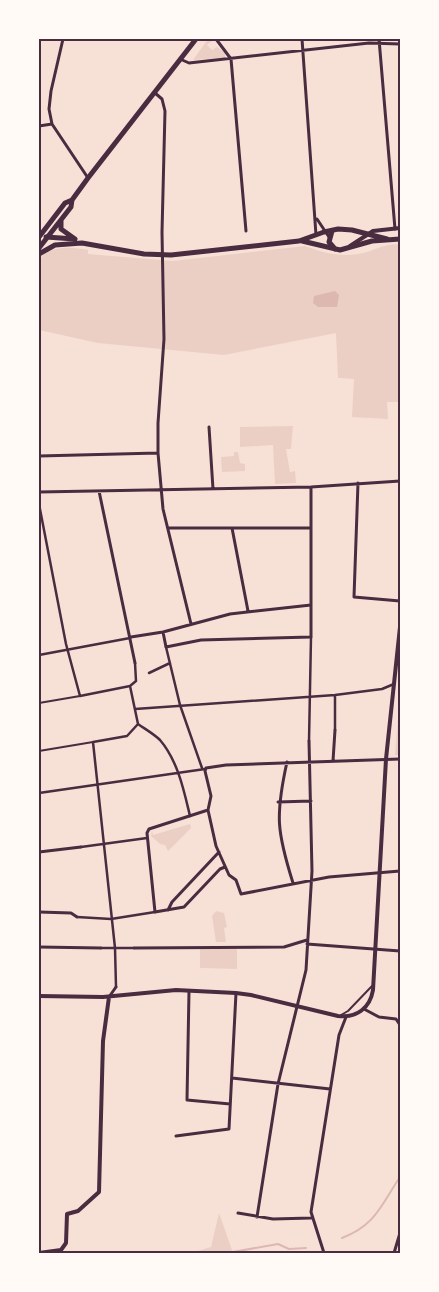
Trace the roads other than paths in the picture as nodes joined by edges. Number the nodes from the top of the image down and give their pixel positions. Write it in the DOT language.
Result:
graph roads {
  1 [pos="64,39"];
  2 [pos="196,39"];
  3 [pos="302,39"];
  4 [pos="217,40"];
  5 [pos="380,41"];
  6 [pos="400,44"];
  7 [pos="303,51"];
  8 [pos="180,59"];
  9 [pos="232,59"];
  10 [pos="155,92"];
  11 [pos="52,124"];
  12 [pos="39,126"];
  13 [pos="88,178"];
  14 [pos="72,200"];
  15 [pos="316,218"];
  16 [pos="61,220"];
  17 [pos="400,228"];
  18 [pos="395,229"];
  19 [pos="246,231"];
  20 [pos="332,231"];
  21 [pos="324,232"];
  22 [pos="42,235"];
  23 [pos="316,235"];
  24 [pos="367,236"];
  25 [pos="329,237"];
  26 [pos="75,239"];
  27 [pos="387,239"];
  28 [pos="400,239"];
  29 [pos="299,241"];
  30 [pos="82,243"];
  31 [pos="55,244"];
  32 [pos="39,248"];
  33 [pos="349,248"];
  34 [pos="334,249"];
  35 [pos="39,254"];
  36 [pos="162,255"];
  37 [pos="209,427"];
  38 [pos="158,453"];
  39 [pos="39,456"];
  40 [pos="400,481"];
  41 [pos="358,483"];
  42 [pos="311,487"];
  43 [pos="213,489"];
  44 [pos="160,490"];
  45 [pos="99,491"];
  46 [pos="39,492"];
  47 [pos="39,504"];
  48 [pos="168,528"];
  49 [pos="232,528"];
  50 [pos="311,528"];
  51 [pos="400,601"];
  52 [pos="311,605"];
  53 [pos="248,611"];
  54 [pos="191,624"];
  55 [pos="400,627"];
  56 [pos="163,632"];
  57 [pos="311,636"];
  58 [pos="132,637"];
  59 [pos="166,647"];
  60 [pos="68,649"];
  61 [pos="39,655"];
  62 [pos="135,663"];
  63 [pos="170,663"];
  64 [pos="149,673"];
  65 [pos="398,682"];
  66 [pos="130,686"];
  67 [pos="312,695"];
  68 [pos="335,695"];
  69 [pos="80,696"];
  70 [pos="39,704"];
  71 [pos="180,705"];
  72 [pos="135,709"];
  73 [pos="138,724"];
  74 [pos="335,730"];
  75 [pos="309,741"];
  76 [pos="93,742"];
  77 [pos="39,751"];
  78 [pos="386,759"];
  79 [pos="400,759"];
  80 [pos="333,761"];
  81 [pos="286,762"];
  82 [pos="309,762"];
  83 [pos="203,769"];
  84 [pos="178,773"];
  85 [pos="98,784"];
  86 [pos="39,793"];
  87 [pos="311,801"];
  88 [pos="278,802"];
  89 [pos="208,810"];
  90 [pos="190,816"];
  91 [pos="147,838"];
  92 [pos="104,844"];
  93 [pos="81,847"];
  94 [pos="39,852"];
  95 [pos="218,852"];
  96 [pos="225,867"];
  97 [pos="400,871"];
  98 [pos="379,872"];
  99 [pos="311,880"];
  100 [pos="293,884"];
  101 [pos="168,910"];
  102 [pos="39,912"];
  103 [pos="155,912"];
  104 [pos="77,917"];
  105 [pos="111,919"];
  106 [pos="307,942"];
  107 [pos="39,947"];
  108 [pos="101,948"];
  109 [pos="115,948"];
  110 [pos="134,948"];
  111 [pos="376,950"];
  112 [pos="400,950"];
  113 [pos="373,984"];
  114 [pos="116,987"];
  115 [pos="188,992"];
  116 [pos="236,993"];
  117 [pos="39,996"];
  118 [pos="109,997"];
  119 [pos="296,1006"];
  120 [pos="364,1009"];
  121 [pos="348,1011"];
  122 [pos="338,1016"];
  123 [pos="346,1017"];
  124 [pos="400,1025"];
  125 [pos="232,1078"];
  126 [pos="278,1084"];
  127 [pos="330,1089"];
  128 [pos="230,1104"];
  129 [pos="176,1136"];
  130 [pos="238,1213"];
  131 [pos="257,1217"];
  132 [pos="311,1218"];
  133 [pos="400,1233"];
  134 [pos="62,1252"];
  135 [pos="39,1253"];
  136 [pos="324,1253"];
  137 [pos="394,1253"];
  1 -- 11 [label="street"];
  2 -- 8 [label="main road"];
  3 -- 7 [label="street"];
  4 -- 9 [label="street"];
  5 -- 6 [label="street"];
  5 -- 7 [label="street"];
  5 -- 18 [label="street"];
  7 -- 9 [label="street"];
  7 -- 15 [label="street"];
  8 -- 9 [label="street"];
  8 -- 10 [label="main road"];
  9 -- 19 [label="street"];
  10 -- 13 [label="main road"];
  10 -- 36 [label="street"];
  11 -- 12 [label="street"];
  11 -- 13 [label="street"];
  13 -- 14 [label="main road"];
  14 -- 16 [label="main road"];
  14 -- 22 [label="main road"];
  15 -- 21 [label="street"];
  15 -- 23 [label="street"];
  16 -- 22 [label="main road"];
  16 -- 26 [label="main road"];
  17 -- 18 [label="street"];
  18 -- 24 [label="street"];
  20 -- 21 [label="main road"];
  20 -- 24 [label="main road"];
  20 -- 25 [label="main road"];
  21 -- 23 [label="main road"];
  21 -- 25 [label="street"];
  22 -- 26 [label="main road"];
  22 -- 31 [label="main road"];
  22 -- 32 [label="main road"];
  23 -- 29 [label="main road"];
  24 -- 27 [label="main road"];
  24 -- 33 [label="street"];
  25 -- 34 [label="main road"];
  26 -- 30 [label="main road"];
  27 -- 28 [label="main road"];
  27 -- 33 [label="main road"];
  29 -- 34 [label="main road"];
  29 -- 36 [label="main road"];
  30 -- 31 [label="main road"];
  30 -- 36 [label="main road"];
  31 -- 35 [label="main road"];
  33 -- 34 [label="main road"];
  36 -- 38 [label="street"];
  37 -- 43 [label="street"];
  38 -- 39 [label="street"];
  38 -- 44 [label="street"];
  40 -- 41 [label="street"];
  41 -- 42 [label="street"];
  41 -- 51 [label="street"];
  42 -- 43 [label="street"];
  42 -- 50 [label="street"];
  43 -- 44 [label="street"];
  44 -- 45 [label="street"];
  44 -- 48 [label="street"];
  45 -- 46 [label="street"];
  45 -- 58 [label="street"];
  47 -- 60 [label="street"];
  48 -- 49 [label="street"];
  48 -- 54 [label="street"];
  49 -- 50 [label="street"];
  49 -- 53 [label="street"];
  50 -- 52 [label="street"];
  52 -- 53 [label="street"];
  52 -- 57 [label="street"];
  53 -- 54 [label="street"];
  54 -- 56 [label="street"];
  55 -- 65 [label="street"];
  56 -- 58 [label="street"];
  56 -- 59 [label="street"];
  57 -- 59 [label="street"];
  57 -- 67 [label="street"];
  58 -- 60 [label="street"];
  58 -- 62 [label="street"];
  59 -- 63 [label="street"];
  60 -- 61 [label="street"];
  60 -- 69 [label="street"];
  62 -- 66 [label="street"];
  63 -- 64 [label="street"];
  63 -- 71 [label="street"];
  65 -- 68 [label="street"];
  65 -- 78 [label="street"];
  66 -- 69 [label="street"];
  66 -- 72 [label="street"];
  67 -- 68 [label="street"];
  67 -- 71 [label="street"];
  67 -- 75 [label="street"];
  68 -- 74 [label="street"];
  69 -- 70 [label="lane"];
  71 -- 72 [label="street"];
  71 -- 83 [label="street"];
  72 -- 73 [label="street"];
  73 -- 76 [label="street"];
  73 -- 84 [label="street"];
  74 -- 80 [label="street"];
  75 -- 82 [label="street"];
  76 -- 77 [label="lane"];
  76 -- 85 [label="street"];
  78 -- 79 [label="street"];
  78 -- 80 [label="street"];
  78 -- 98 [label="street"];
  80 -- 82 [label="street"];
  81 -- 82 [label="street"];
  81 -- 83 [label="street"];
  81 -- 88 [label="street"];
  82 -- 87 [label="street"];
  83 -- 84 [label="street"];
  83 -- 89 [label="street"];
  84 -- 85 [label="street"];
  84 -- 90 [label="street"];
  85 -- 86 [label="street"];
  85 -- 92 [label="street"];
  87 -- 88 [label="street"];
  87 -- 99 [label="street"];
  88 -- 100 [label="street"];
  89 -- 90 [label="street"];
  89 -- 95 [label="street"];
  90 -- 91 [label="street"];
  91 -- 92 [label="street"];
  91 -- 103 [label="street"];
  92 -- 93 [label="street"];
  92 -- 105 [label="street"];
  93 -- 94 [label="street"];
  95 -- 96 [label="street"];
  95 -- 101 [label="street"];
  96 -- 100 [label="street"];
  96 -- 101 [label="street"];
  97 -- 98 [label="street"];
  98 -- 99 [label="street"];
  98 -- 111 [label="street"];
  99 -- 100 [label="street"];
  99 -- 106 [label="street"];
  101 -- 103 [label="street"];
  102 -- 104 [label="street"];
  103 -- 105 [label="street"];
  104 -- 105 [label="street"];
  105 -- 109 [label="street"];
  106 -- 110 [label="street"];
  106 -- 111 [label="street"];
  106 -- 119 [label="street"];
  107 -- 108 [label="street"];
  108 -- 109 [label="street"];
  109 -- 110 [label="street"];
  109 -- 114 [label="street"];
  111 -- 112 [label="street"];
  111 -- 113 [label="street"];
  113 -- 120 [label="street"];
  113 -- 121 [label="lane"];
  114 -- 118 [label="street"];
  115 -- 116 [label="street"];
  115 -- 118 [label="street"];
  115 -- 128 [label="street"];
  116 -- 119 [label="street"];
  116 -- 125 [label="street"];
  117 -- 118 [label="street"];
  118 -- 134 [label="street"];
  119 -- 122 [label="street"];
  119 -- 126 [label="street"];
  120 -- 123 [label="street"];
  120 -- 124 [label="street"];
  121 -- 122 [label="lane"];
  121 -- 123 [label="lane"];
  122 -- 123 [label="street"];
  123 -- 127 [label="street"];
  125 -- 126 [label="street"];
  125 -- 128 [label="street"];
  126 -- 127 [label="street"];
  126 -- 131 [label="street"];
  127 -- 132 [label="street"];
  128 -- 129 [label="street"];
  130 -- 131 [label="street"];
  131 -- 132 [label="street"];
  132 -- 136 [label="street"];
  133 -- 137 [label="street"];
  134 -- 135 [label="street"];
}
